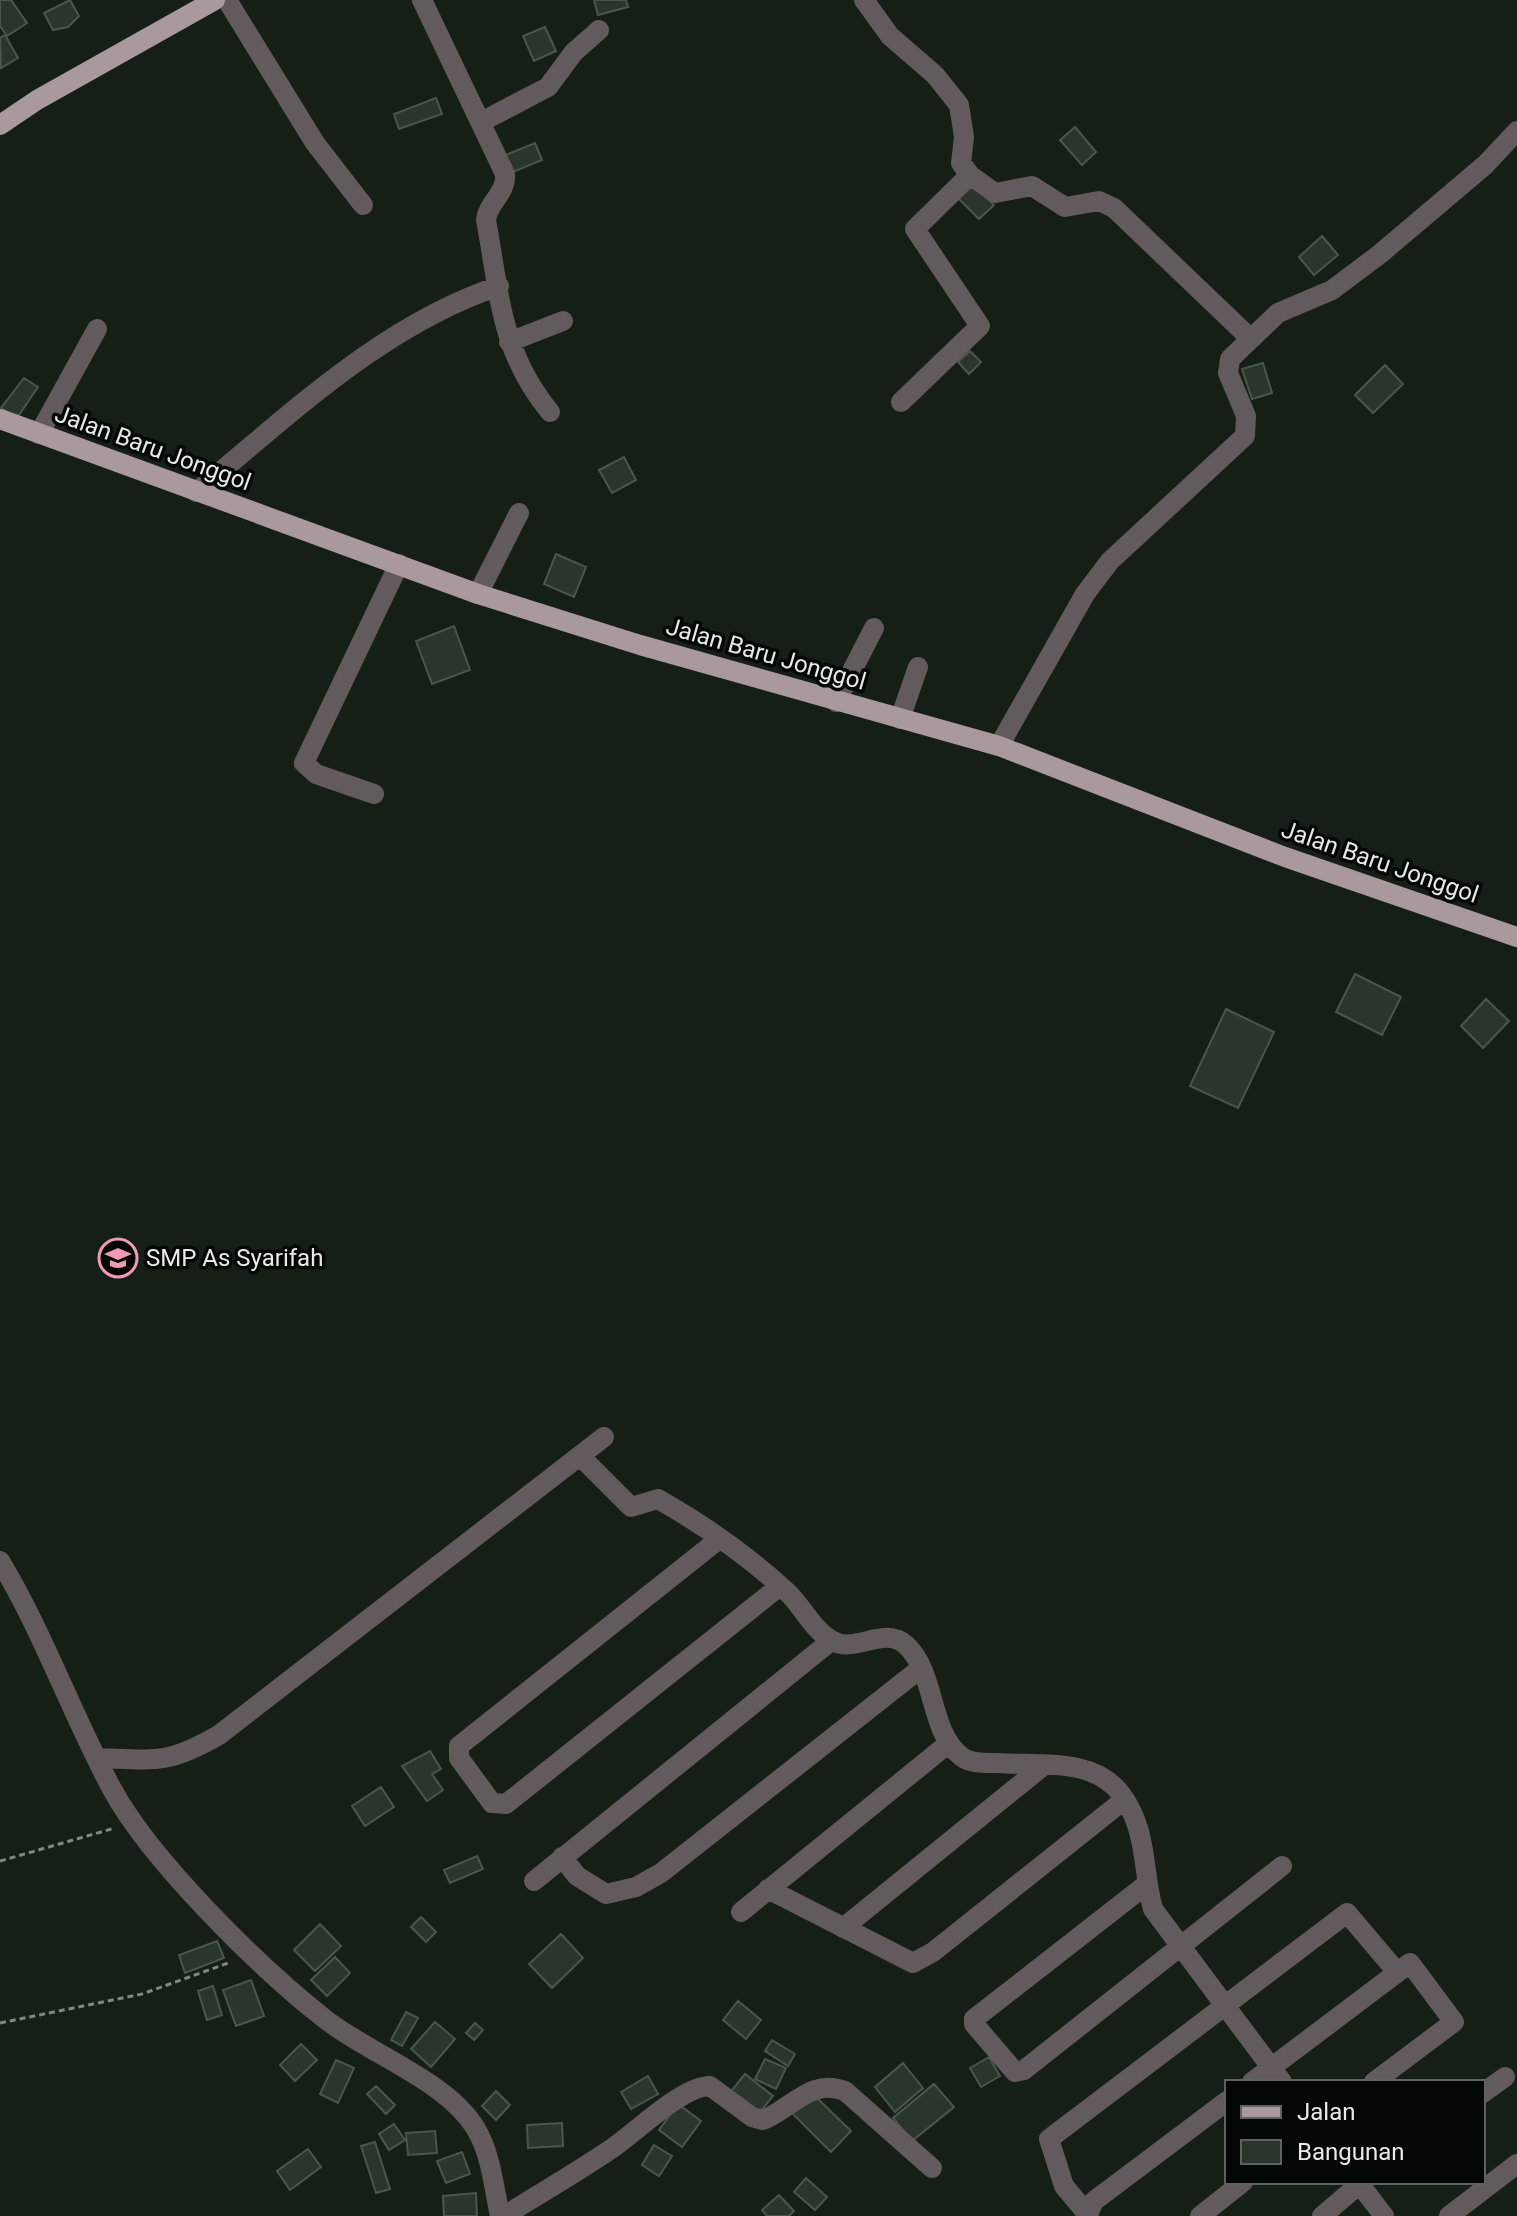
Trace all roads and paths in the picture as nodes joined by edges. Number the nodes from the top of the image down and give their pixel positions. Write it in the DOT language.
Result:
graph roads {
  1 [pos="215,0"];
  2 [pos="227,0"];
  3 [pos="422,0"];
  4 [pos="864,0"];
  5 [pos="599,30"];
  6 [pos="481,122"];
  7 [pos="0,125"];
  8 [pos="1517,131"];
  9 [pos="970,175"];
  10 [pos="363,205"];
  11 [pos="499,286"];
  12 [pos="563,321"];
  13 [pos="97,329"];
  14 [pos="1251,339"];
  15 [pos="509,342"];
  16 [pos="901,402"];
  17 [pos="550,412"];
  18 [pos="0,419"];
  19 [pos="39,434"];
  20 [pos="196,492"];
  21 [pos="519,513"];
  22 [pos="399,564"];
  23 [pos="478,594"];
  24 [pos="874,628"];
  25 [pos="918,667"];
  26 [pos="836,702"];
  27 [pos="900,719"];
  28 [pos="999,746"];
  29 [pos="374,794"];
  30 [pos="1517,937"];
  31 [pos="604,1437"];
  32 [pos="580,1456"];
  33 [pos="718,1540"];
  34 [pos="0,1561"];
  35 [pos="780,1586"];
  36 [pos="831,1641"];
  37 [pos="921,1668"];
  38 [pos="949,1743"];
  39 [pos="97,1758"];
  40 [pos="1043,1766"];
  41 [pos="1124,1800"];
  42 [pos="133,1823"];
  43 [pos="562,1857"];
  44 [pos="0,1861"];
  45 [pos="1282,1866"];
  46 [pos="534,1881"];
  47 [pos="1147,1884"];
  48 [pos="768,1889"];
  49 [pos="741,1912"];
  50 [pos="843,1928"];
  51 [pos="1180,1949"];
  52 [pos="254,1953"];
  53 [pos="1397,1972"];
  54 [pos="1225,2008"];
  55 [pos="0,2023"];
  56 [pos="1276,2075"];
  57 [pos="1505,2077"];
  58 [pos="1377,2080"];
  59 [pos="1485,2092"];
  60 [pos="1225,2103"];
  61 [pos="1517,2164"];
  62 [pos="932,2168"];
  63 [pos="1240,2184"];
  64 [pos="1359,2184"];
  65 [pos="1361,2184"];
  66 [pos="502,2216"];
  67 [pos="1088,2216"];
  68 [pos="1200,2216"];
  69 [pos="1322,2216"];
  70 [pos="1384,2216"];
  71 [pos="1449,2216"];
  1 -- 7 [label="main road"];
  2 -- 10 [label="street"];
  3 -- 6 [label="street"];
  4 -- 9 [label="street"];
  5 -- 6 [label="street"];
  6 -- 11 [label="street"];
  8 -- 14 [label="street"];
  9 -- 14 [label="street"];
  9 -- 16 [label="street"];
  11 -- 15 [label="street"];
  11 -- 20 [label="street"];
  12 -- 15 [label="street"];
  13 -- 19 [label="street"];
  14 -- 28 [label="street"];
  15 -- 17 [label="street"];
  18 -- 19 [label="main road, Jalan Baru Jonggol"];
  19 -- 20 [label="main road, Jalan Baru Jonggol"];
  20 -- 22 [label="main road, Jalan Baru Jonggol"];
  21 -- 23 [label="street"];
  22 -- 23 [label="main road, Jalan Baru Jonggol"];
  22 -- 29 [label="street"];
  23 -- 26 [label="main road, Jalan Baru Jonggol"];
  24 -- 26 [label="street"];
  25 -- 27 [label="street"];
  26 -- 27 [label="main road, Jalan Baru Jonggol"];
  27 -- 28 [label="main road, Jalan Baru Jonggol"];
  28 -- 30 [label="main road, Jalan Baru Jonggol"];
  31 -- 32 [label="street"];
  32 -- 33 [label="street"];
  32 -- 39 [label="street"];
  33 -- 35 [label="street"];
  33 -- 35 [label="street"];
  34 -- 39 [label="street"];
  35 -- 36 [label="street"];
  36 -- 37 [label="street"];
  36 -- 43 [label="street"];
  37 -- 38 [label="street"];
  37 -- 43 [label="street"];
  38 -- 40 [label="street"];
  38 -- 48 [label="street"];
  39 -- 42 [label="street"];
  40 -- 41 [label="street"];
  40 -- 50 [label="street"];
  41 -- 47 [label="street"];
  41 -- 50 [label="street"];
  42 -- 44 [label="path"];
  42 -- 52 [label="street"];
  43 -- 46 [label="street"];
  45 -- 51 [label="street"];
  47 -- 51 [label="street"];
  47 -- 51 [label="street"];
  48 -- 49 [label="street"];
  48 -- 50 [label="street"];
  51 -- 54 [label="street"];
  52 -- 55 [label="path"];
  52 -- 66 [label="street"];
  53 -- 54 [label="street"];
  53 -- 56 [label="street"];
  53 -- 58 [label="street"];
  54 -- 56 [label="street"];
  54 -- 67 [label="street"];
  57 -- 59 [label="street"];
  60 -- 67 [label="street"];
  61 -- 71 [label="street"];
  62 -- 66 [label="street"];
  63 -- 68 [label="street"];
  64 -- 69 [label="street"];
  65 -- 70 [label="street"];
}
